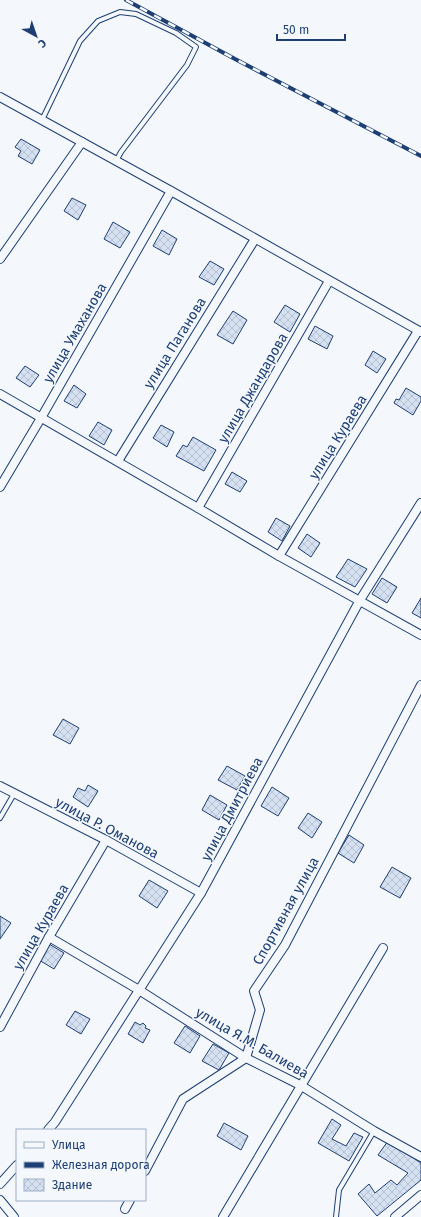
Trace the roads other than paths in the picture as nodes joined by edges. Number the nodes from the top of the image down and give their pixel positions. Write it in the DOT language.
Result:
graph roads {
  1 [pos="0,97"];
  2 [pos="42,120"];
  3 [pos="82,142"];
  4 [pos="116,161"];
  5 [pos="170,191"];
  6 [pos="255,239"];
  7 [pos="0,259"];
  8 [pos="329,281"];
  9 [pos="420,332"];
  10 [pos="0,394"];
  11 [pos="41,418"];
  12 [pos="118,461"];
  13 [pos="0,487"];
  14 [pos="421,503"];
  15 [pos="198,508"];
  16 [pos="279,556"];
  17 [pos="360,600"];
  18 [pos="421,635"];
  19 [pos="421,685"];
  20 [pos="0,786"];
  21 [pos="14,794"];
  22 [pos="0,818"];
  23 [pos="106,840"];
  24 [pos="201,893"];
  25 [pos="49,937"];
  26 [pos="382,948"];
  27 [pos="139,990"];
  28 [pos="0,1027"];
  29 [pos="246,1058"];
  30 [pos="300,1086"];
  31 [pos="49,1129"];
  32 [pos="374,1130"];
  33 [pos="421,1157"];
  34 [pos="16,1166"];
  35 [pos="146,1169"];
  36 [pos="0,1184"];
  37 [pos="421,1195"];
  38 [pos="0,1200"];
  39 [pos="129,1201"];
  40 [pos="125,1209"];
  41 [pos="14,1217"];
  42 [pos="223,1217"];
  43 [pos="336,1217"];
  44 [pos="395,1217"];
  1 -- 2 [label="street"];
  2 -- 3 [label="street"];
  2 -- 4 [label="lane"];
  3 -- 4 [label="street"];
  3 -- 7 [label="street"];
  4 -- 5 [label="street"];
  5 -- 6 [label="street"];
  5 -- 11 [label="street, улица Умаханова"];
  6 -- 8 [label="street"];
  6 -- 12 [label="street, улица Паганова"];
  8 -- 9 [label="street"];
  8 -- 15 [label="street, улица Джандарова"];
  9 -- 16 [label="street, улица Кураева"];
  10 -- 11 [label="street"];
  11 -- 12 [label="street"];
  11 -- 13 [label="street, улица Умаханова"];
  12 -- 15 [label="street"];
  14 -- 17 [label="street, улица Дмитриева"];
  15 -- 16 [label="street"];
  16 -- 17 [label="street"];
  17 -- 18 [label="street"];
  17 -- 24 [label="street, улица Дмитриева"];
  19 -- 29 [label="street, Спортивная улица"];
  20 -- 21 [label="street, улица Р. Оманова"];
  21 -- 22 [label="lane"];
  21 -- 23 [label="street, улица Р. Оманова"];
  23 -- 24 [label="street, улица Р. Оманова"];
  23 -- 25 [label="street, улица Кураева"];
  24 -- 27 [label="street, улица Дмитриева"];
  25 -- 27 [label="street, улица Я.М. Балиева"];
  25 -- 28 [label="street, улица Кураева"];
  26 -- 30 [label="street"];
  27 -- 29 [label="street, улица Я.М. Балиева"];
  27 -- 31 [label="street, улица Дмитриева"];
  29 -- 30 [label="street, улица Я.М. Балиева"];
  29 -- 35 [label="street"];
  30 -- 32 [label="street, улица Я.М. Балиева"];
  30 -- 42 [label="street"];
  32 -- 33 [label="street, улица Я.М. Балиева"];
  32 -- 43 [label="lane"];
  34 -- 36 [label="street"];
  37 -- 44 [label="street"];
  38 -- 41 [label="street"];
  39 -- 40 [label="street"];
}
